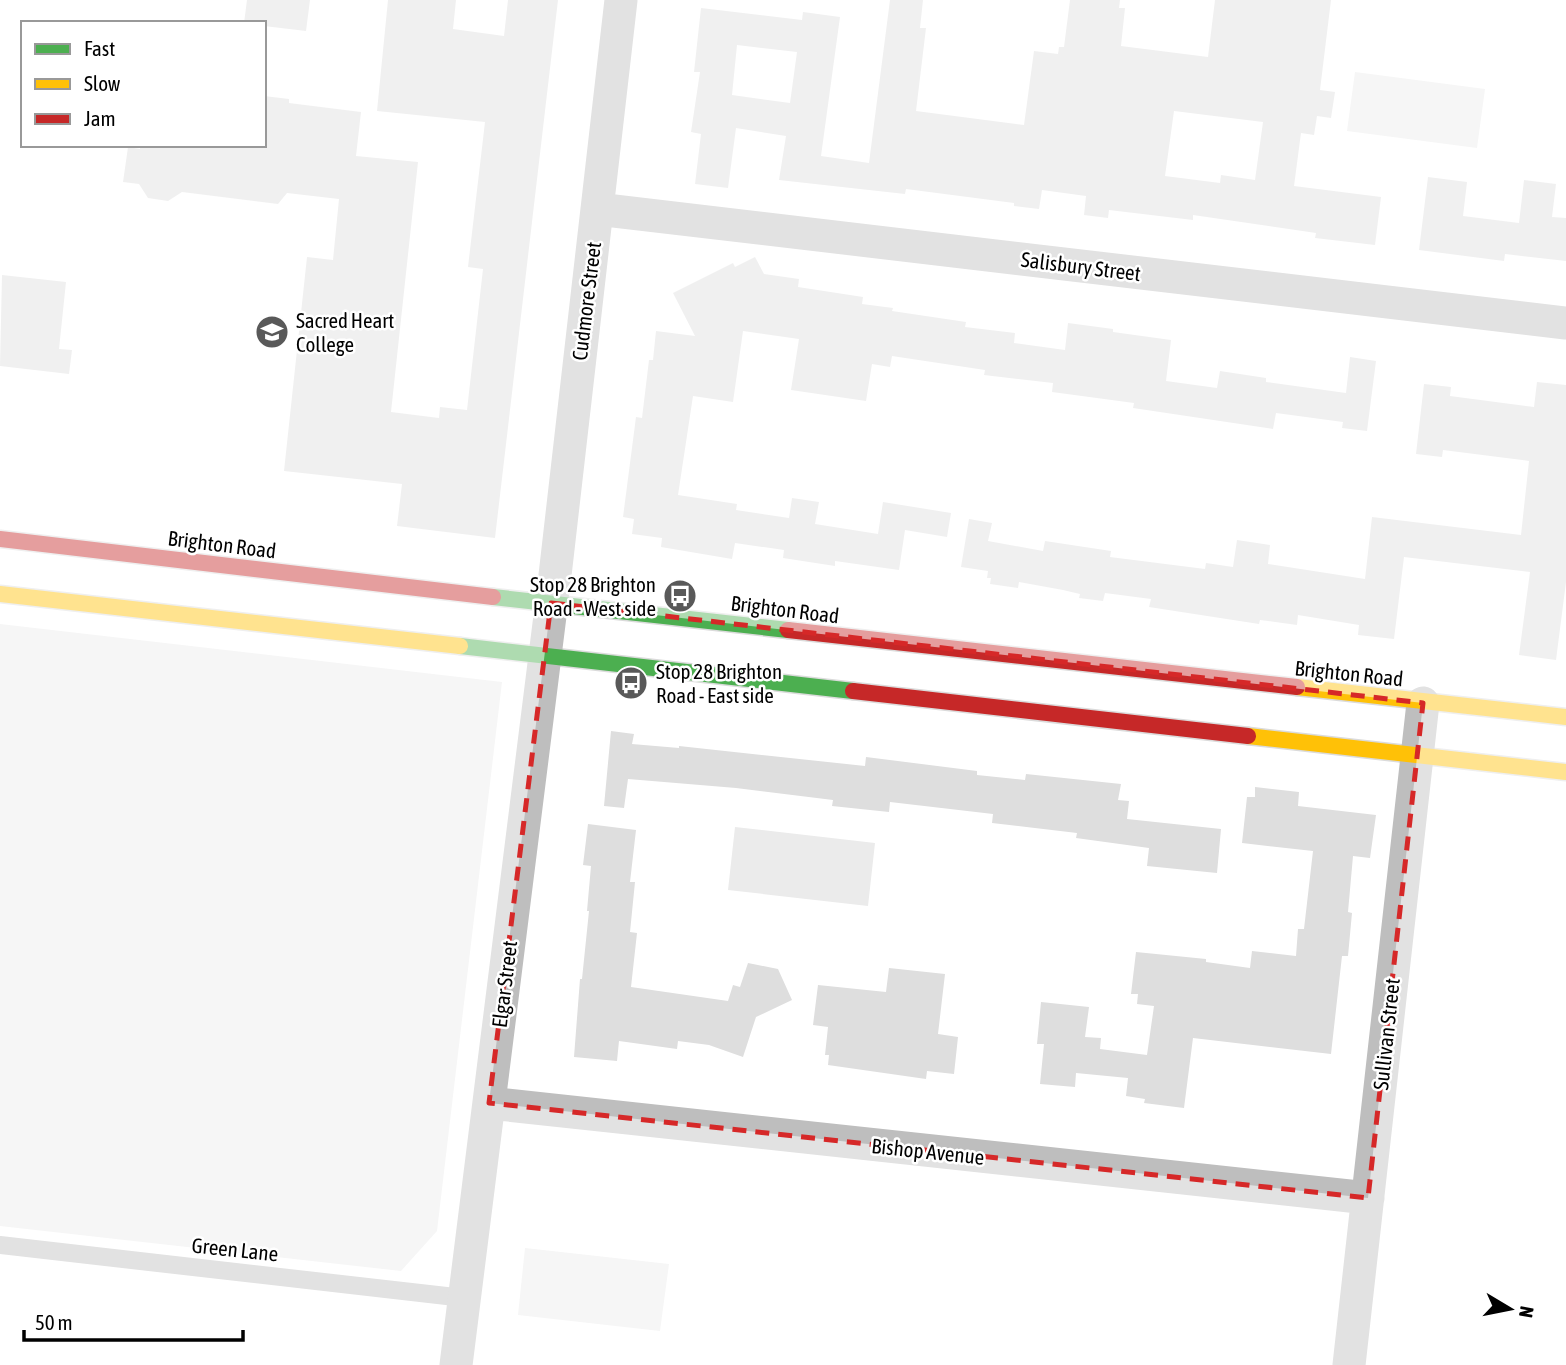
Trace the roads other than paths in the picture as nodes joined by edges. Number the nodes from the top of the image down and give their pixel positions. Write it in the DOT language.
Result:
graph roads {
  1 [pos="621,0"];
  2 [pos="597,209"];
  3 [pos="1566,323"];
  4 [pos="0,539"];
  5 [pos="0,594"];
  6 [pos="551,603"];
  7 [pos="545,656"];
  8 [pos="1423,703"];
  9 [pos="1566,717"];
  10 [pos="1417,756"];
  11 [pos="1566,772"];
  12 [pos="489,1103"];
  13 [pos="1367,1198"];
  14 [pos="0,1245"];
  15 [pos="464,1298"];
  16 [pos="456,1365"];
  17 [pos="1349,1365"];
  1 -- 2 [label="street, Cudmore Street"];
  2 -- 3 [label="street, Salisbury Street"];
  2 -- 6 [label="street, Cudmore Street"];
  4 -- 6 [label="main road, Brighton Road"];
  5 -- 7 [label="main road"];
  6 -- 7 [label="street, Elgar Street"];
  6 -- 8 [label="main road, Brighton Road"];
  7 -- 10 [label="main road"];
  7 -- 12 [label="street, Elgar Street"];
  8 -- 9 [label="main road, Brighton Road"];
  8 -- 10 [label="street, Sullivan Street"];
  10 -- 11 [label="main road"];
  10 -- 13 [label="street, Sullivan Street"];
  12 -- 13 [label="street, Bishop Avenue"];
  12 -- 15 [label="street, Elgar Street"];
  13 -- 17 [label="street, Sullivan Street"];
  14 -- 15 [label="lane, Green Lane"];
  15 -- 16 [label="street, Elgar Street"];
}
